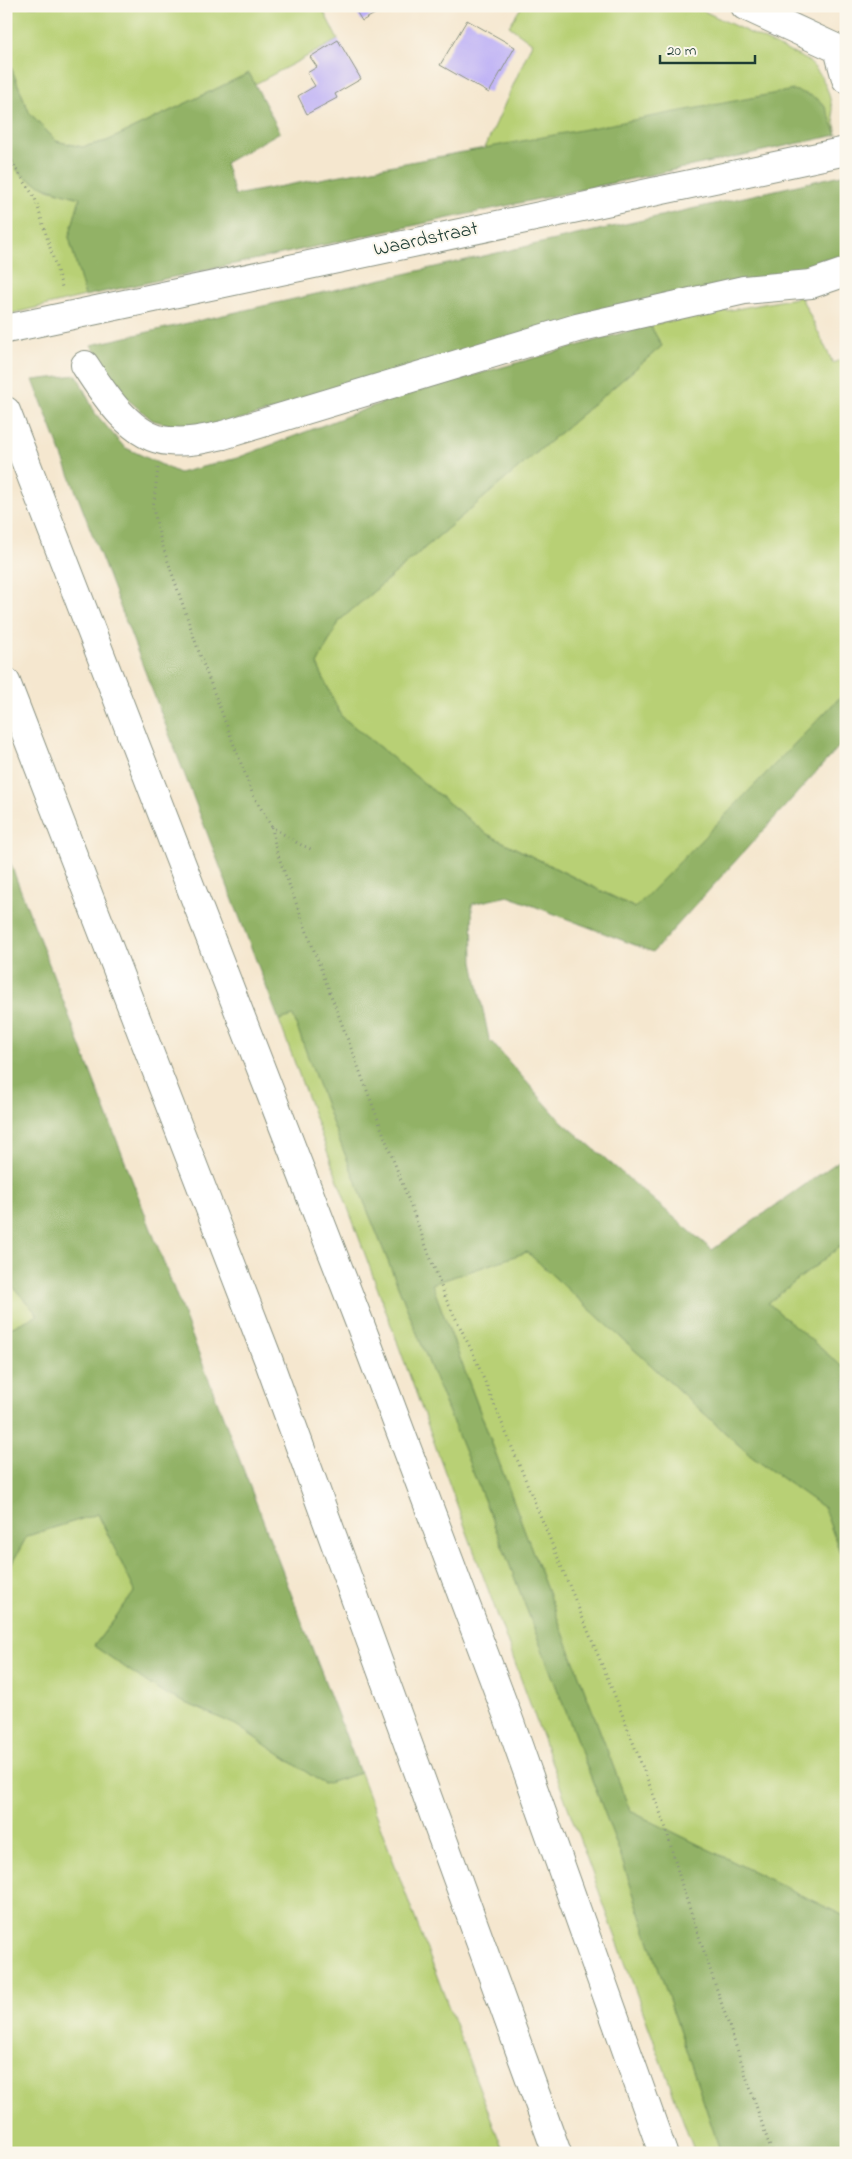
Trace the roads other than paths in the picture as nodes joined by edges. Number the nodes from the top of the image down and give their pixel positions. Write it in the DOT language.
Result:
graph roads {
  1 [pos="745,6"];
  2 [pos="842,49"];
  3 [pos="846,79"];
  4 [pos="846,151"];
  5 [pos="846,272"];
  6 [pos="6,330"];
  7 [pos="85,365"];
  8 [pos="6,411"];
  9 [pos="6,682"];
  10 [pos="557,2153"];
  11 [pos="663,2153"];
  1 -- 2 [label="main road"];
  2 -- 3 [label="main road"];
  4 -- 6 [label="main road, Waardstraat, bridge"];
  5 -- 7 [label="main road"];
  8 -- 11 [label="main road"];
  9 -- 10 [label="main road"];
}
